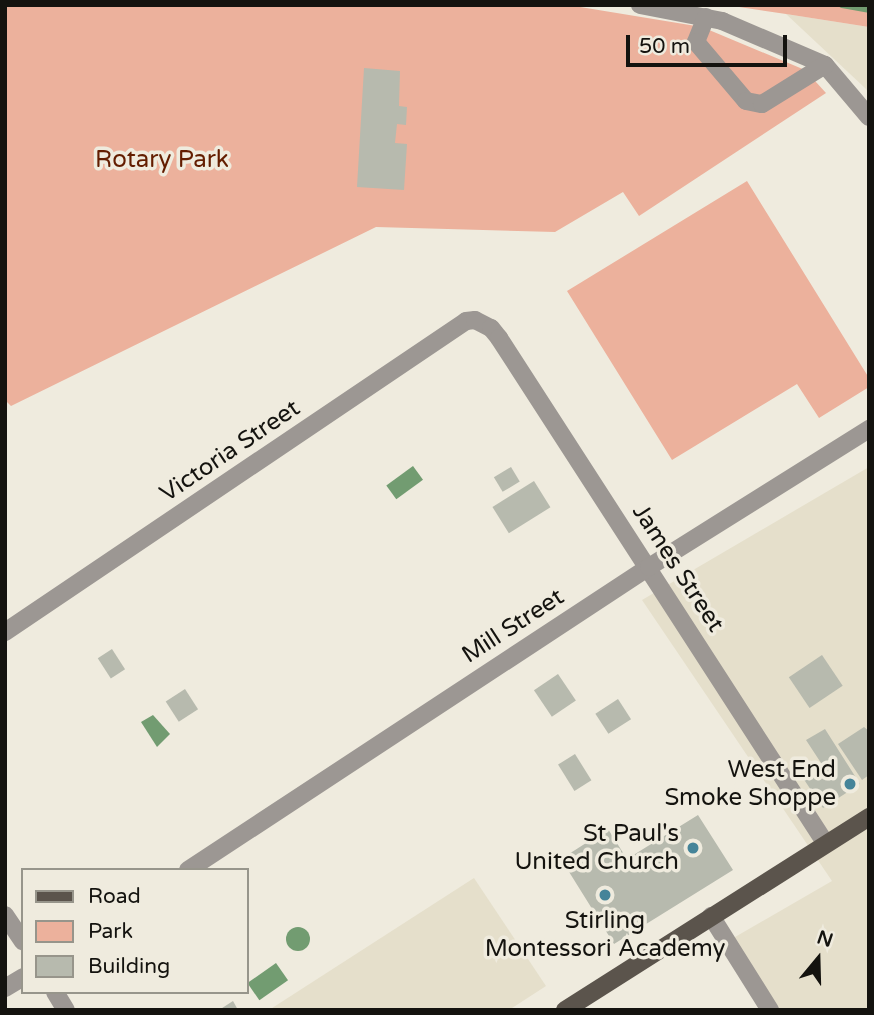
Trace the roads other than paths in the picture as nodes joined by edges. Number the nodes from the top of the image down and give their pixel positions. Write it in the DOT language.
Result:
graph roads {
  1 [pos="640,5"];
  2 [pos="706,17"];
  3 [pos="825,65"];
  4 [pos="869,117"];
  5 [pos="484,323"];
  6 [pos="869,429"];
  7 [pos="649,567"];
  8 [pos="5,632"];
  9 [pos="869,817"];
  10 [pos="826,844"];
  11 [pos="191,868"];
  12 [pos="5,915"];
  13 [pos="711,916"];
  14 [pos="21,939"];
  15 [pos="21,978"];
  16 [pos="5,988"];
  17 [pos="56,994"];
  18 [pos="66,1010"];
  19 [pos="565,1010"];
  20 [pos="769,1010"];
  1 -- 2 [label="street"];
  2 -- 3 [label="street"];
  2 -- 3 [label="street"];
  3 -- 4 [label="street"];
  5 -- 7 [label="street, James Street"];
  5 -- 8 [label="street, Victoria Street"];
  6 -- 7 [label="street, Mill Street"];
  7 -- 10 [label="street, James Street"];
  7 -- 11 [label="street, Mill Street"];
  9 -- 10 [label="main road"];
  10 -- 13 [label="main road"];
  12 -- 14 [label="street"];
  13 -- 19 [label="main road"];
  13 -- 20 [label="street"];
  15 -- 16 [label="street"];
  17 -- 18 [label="street"];
}
